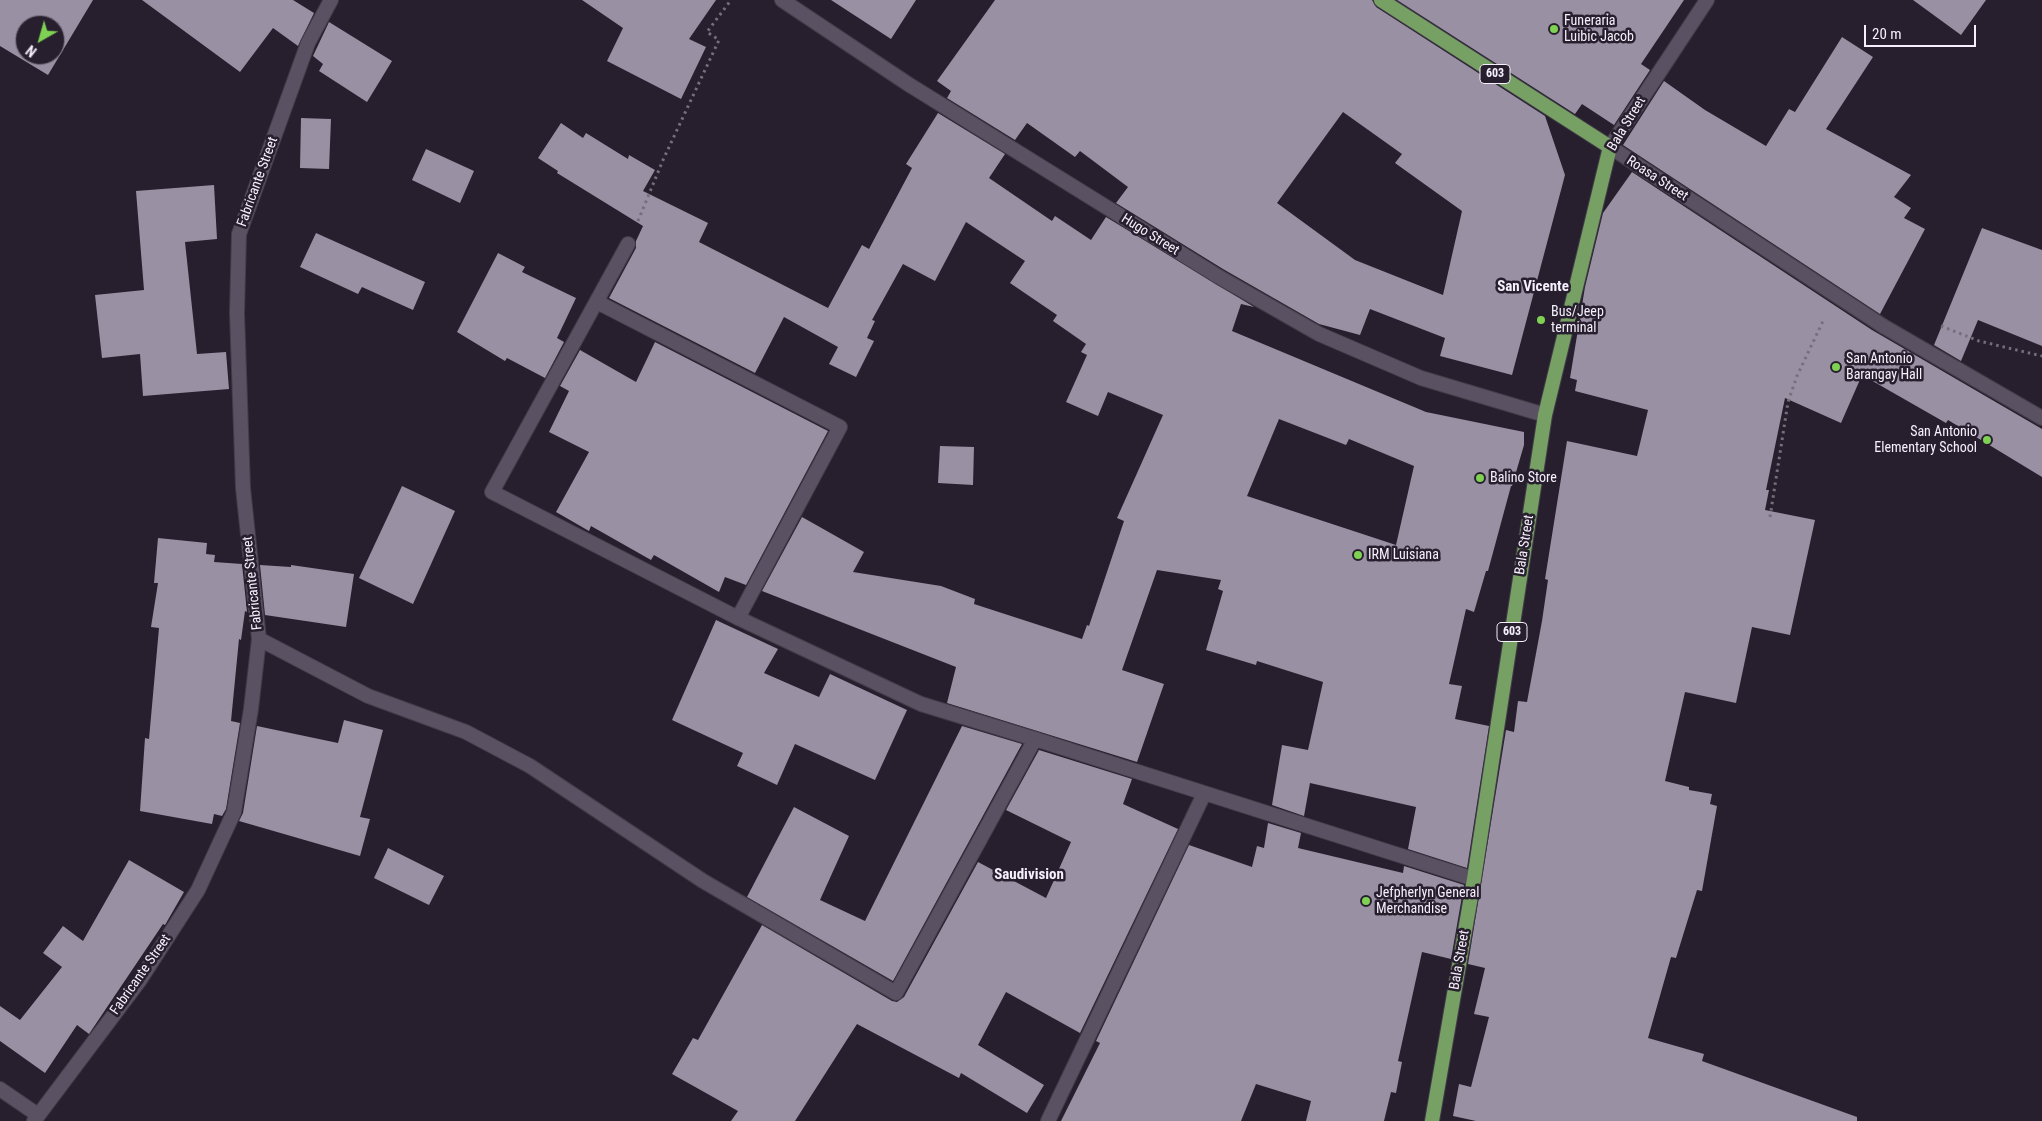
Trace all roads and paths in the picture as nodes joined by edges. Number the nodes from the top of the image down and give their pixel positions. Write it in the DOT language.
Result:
graph roads {
  1 [pos="331,0"];
  2 [pos="732,0"];
  3 [pos="782,0"];
  4 [pos="1381,0"];
  5 [pos="1707,0"];
  6 [pos="1610,147"];
  7 [pos="628,244"];
  8 [pos="1834,295"];
  9 [pos="597,302"];
  10 [pos="1938,325"];
  11 [pos="2042,356"];
  12 [pos="1545,415"];
  13 [pos="2042,418"];
  14 [pos="1770,517"];
  15 [pos="738,618"];
  16 [pos="259,639"];
  17 [pos="1035,739"];
  18 [pos="1204,794"];
  19 [pos="1474,879"];
  20 [pos="0,1089"];
  21 [pos="36,1118"];
  22 [pos="1048,1121"];
  23 [pos="1432,1121"];
  1 -- 16 [label="street, Fabricante Street"];
  2 -- 7 [label="path"];
  3 -- 12 [label="street, Hugo Street"];
  4 -- 6 [label="main road, Roasa Street / 603"];
  5 -- 6 [label="street, Bala Street"];
  6 -- 8 [label="street, Roasa Street"];
  6 -- 12 [label="main road, Bala Street / 603"];
  7 -- 9 [label="street"];
  8 -- 13 [label="street, Roasa Street"];
  8 -- 14 [label="path"];
  9 -- 15 [label="street"];
  9 -- 15 [label="street"];
  10 -- 11 [label="path"];
  12 -- 19 [label="main road, Bala Street / 603"];
  15 -- 17 [label="street"];
  16 -- 17 [label="street"];
  16 -- 21 [label="street, Fabricante Street"];
  17 -- 18 [label="street"];
  18 -- 19 [label="street"];
  18 -- 22 [label="street"];
  19 -- 23 [label="main road, Bala Street / 603"];
  20 -- 21 [label="street"];
}
